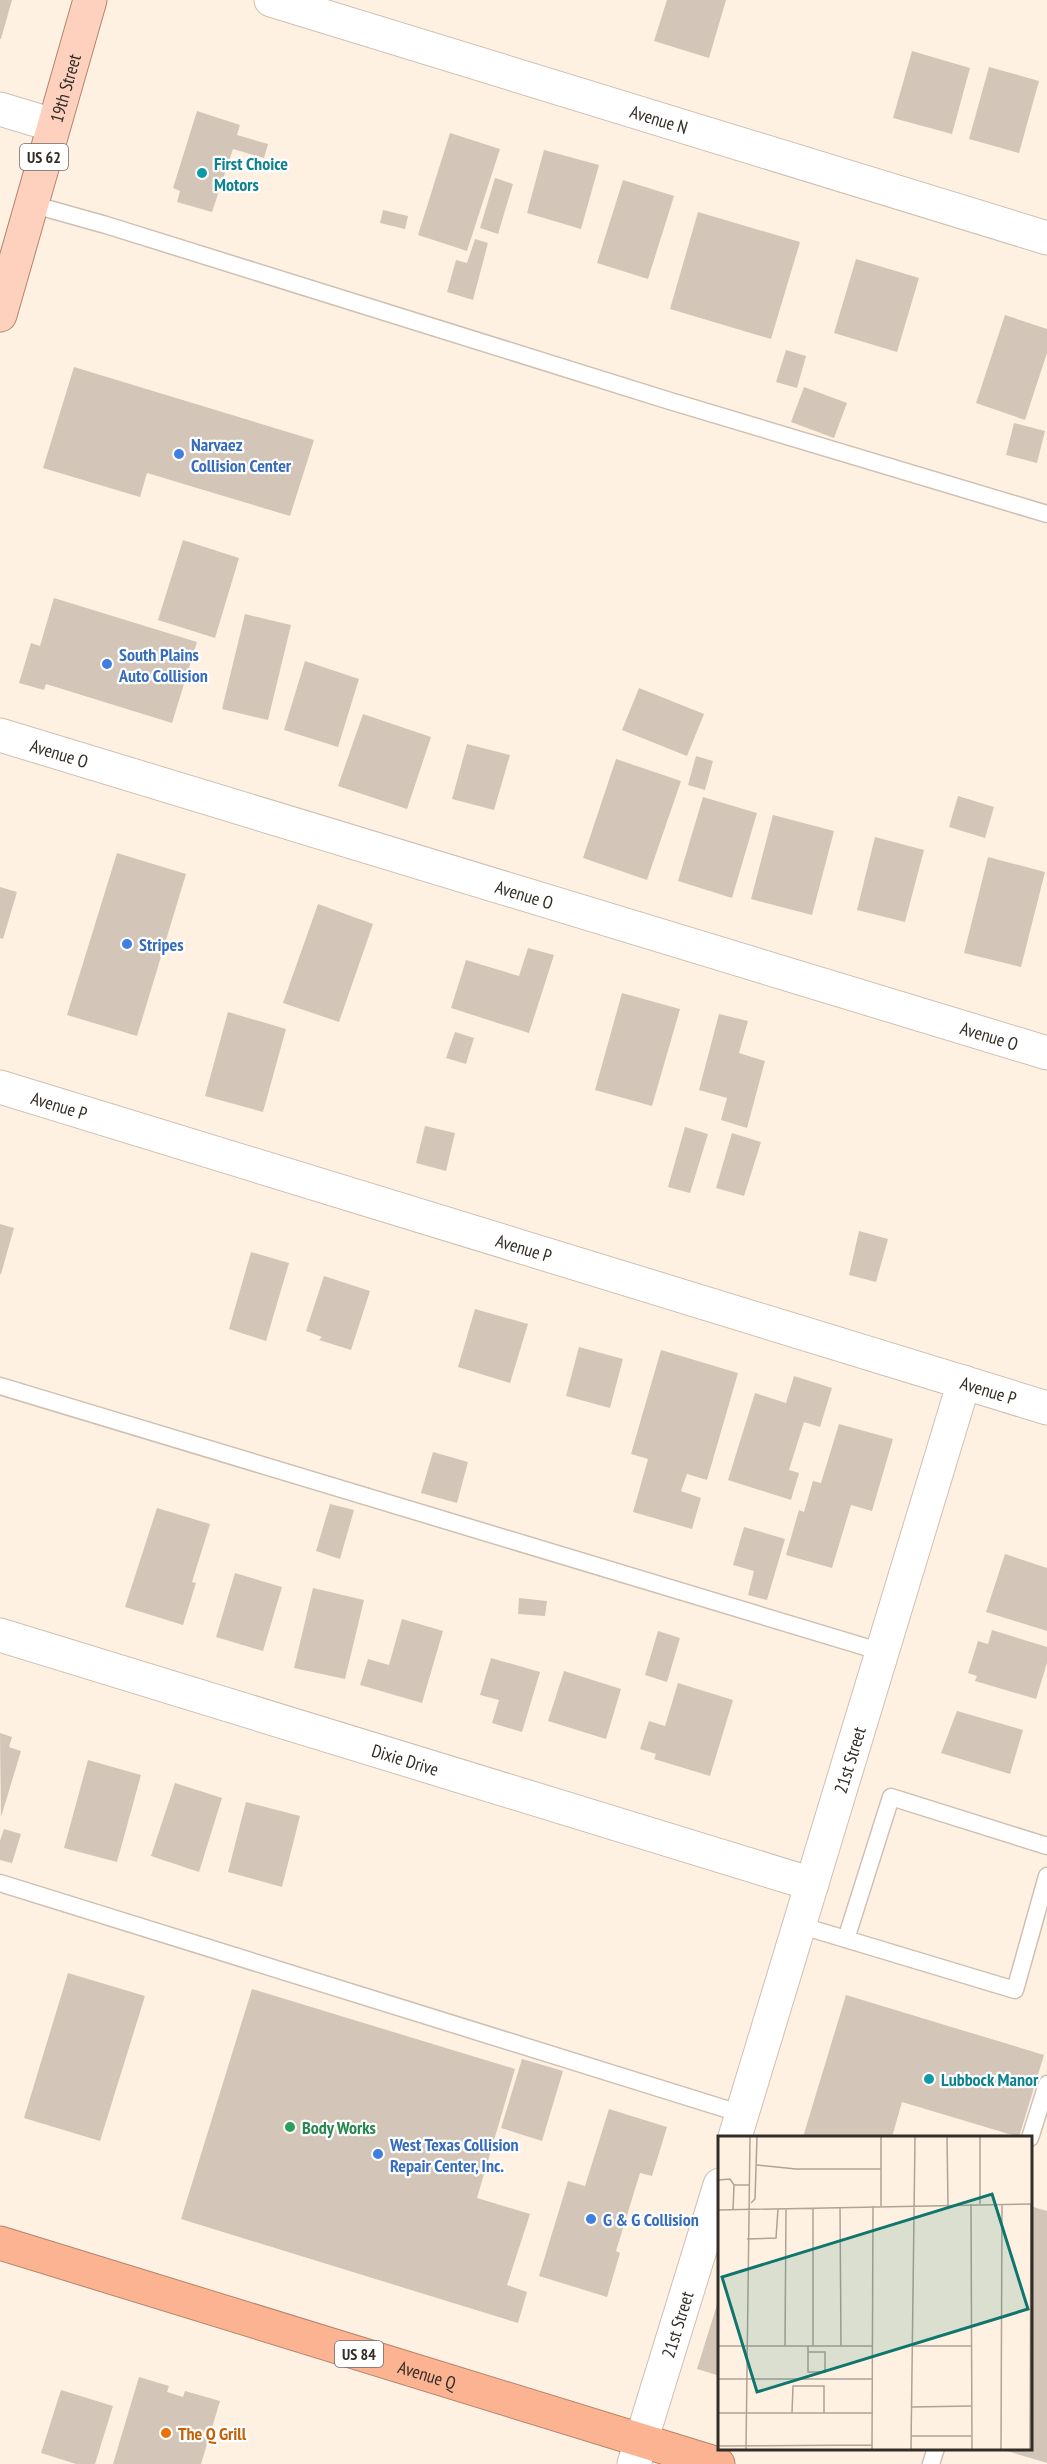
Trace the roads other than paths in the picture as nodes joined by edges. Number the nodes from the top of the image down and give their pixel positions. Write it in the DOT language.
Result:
graph roads {
  1 [pos="90,0"];
  2 [pos="271,0"];
  3 [pos="0,109"];
  4 [pos="52,125"];
  5 [pos="31,204"];
  6 [pos="1047,238"];
  7 [pos="0,315"];
  8 [pos="1047,514"];
  9 [pos="0,735"];
  10 [pos="1047,1053"];
  11 [pos="0,1087"];
  12 [pos="964,1382"];
  13 [pos="0,1386"];
  14 [pos="1047,1408"];
  15 [pos="0,1635"];
  16 [pos="882,1652"];
  17 [pos="1047,1846"];
  18 [pos="1047,1876"];
  19 [pos="0,1883"];
  20 [pos="812,1884"];
  21 [pos="799,1926"];
  22 [pos="846,1939"];
  23 [pos="1047,2084"];
  24 [pos="738,2126"];
  25 [pos="1031,2136"];
  26 [pos="718,2192"];
  27 [pos="0,2243"];
  28 [pos="936,2449"];
  29 [pos="638,2452"];
  30 [pos="718,2464"];
  31 [pos="931,2464"];
  1 -- 4 [label="main road, 19th Street / US 62"];
  2 -- 6 [label="street, Avenue N"];
  3 -- 4 [label="street"];
  4 -- 5 [label="main road, 19th Street / US 62"];
  5 -- 7 [label="main road, 19th Street / US 62"];
  5 -- 8 [label="lane"];
  9 -- 10 [label="street, Avenue O"];
  11 -- 12 [label="street, Avenue P"];
  12 -- 14 [label="street, Avenue P"];
  12 -- 16 [label="street, 21st Street"];
  13 -- 16 [label="lane"];
  15 -- 20 [label="street, Dixie Drive"];
  16 -- 20 [label="street, 21st Street"];
  17 -- 22 [label="lane"];
  18 -- 22 [label="lane"];
  19 -- 24 [label="lane"];
  20 -- 21 [label="street, 21st Street"];
  21 -- 22 [label="lane"];
  21 -- 24 [label="street, 21st Street"];
  23 -- 25 [label="lane"];
  26 -- 29 [label="street, 21st Street"];
  27 -- 29 [label="highway, Avenue Q / US 84"];
  28 -- 31 [label="lane"];
  29 -- 30 [label="highway, Avenue Q / US 84"];
}
